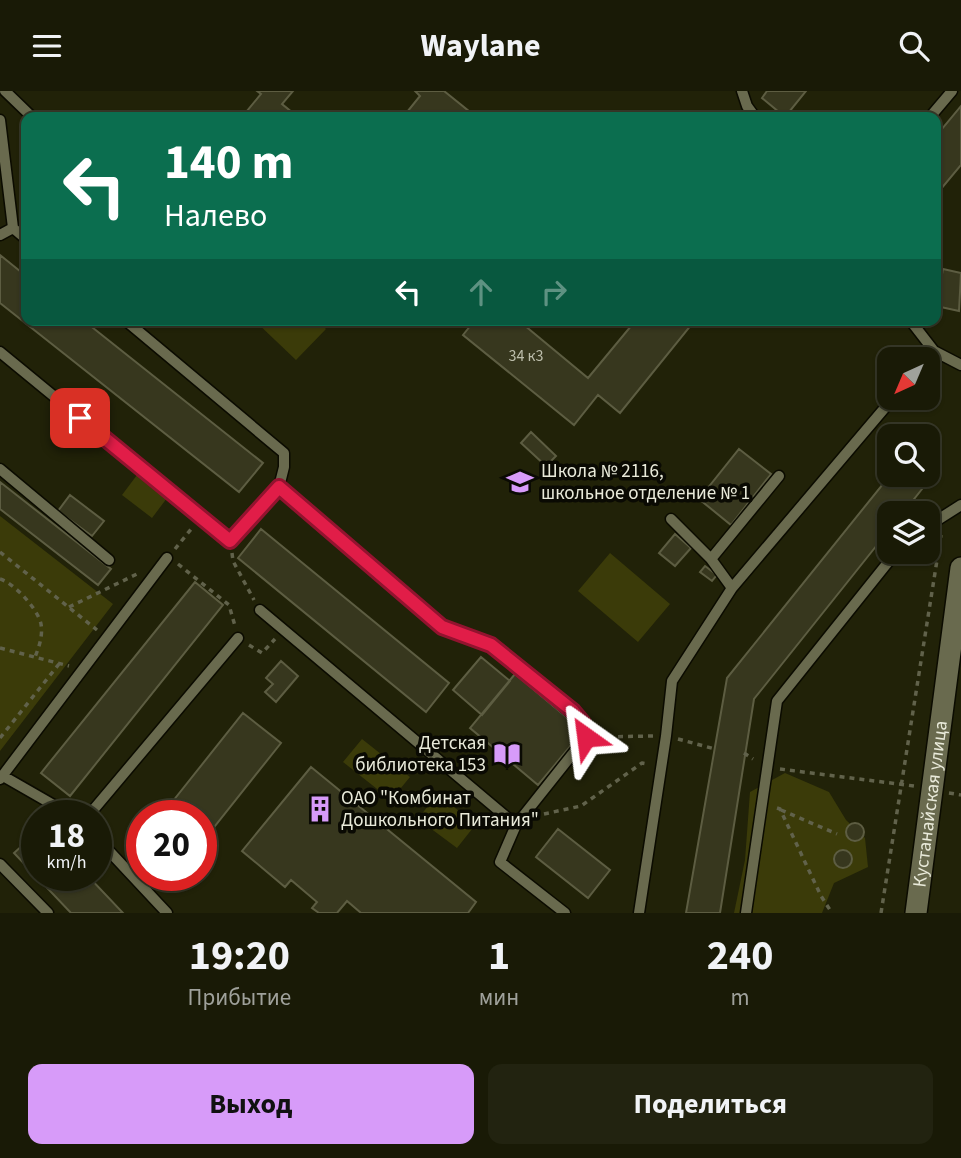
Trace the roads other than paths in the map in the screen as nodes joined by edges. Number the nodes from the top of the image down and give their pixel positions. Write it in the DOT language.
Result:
graph roads {
  1 [pos="5,91"];
  2 [pos="742,91"];
  3 [pos="952,91"];
  4 [pos="27,112"];
  5 [pos="751,112"];
  6 [pos="934,112"];
  7 [pos="0,120"];
  8 [pos="13,228"];
  9 [pos="0,235"];
  10 [pos="21,235"];
  11 [pos="132,326"];
  12 [pos="913,326"];
  13 [pos="925,347"];
  14 [pos="0,352"];
  15 [pos="940,358"];
  16 [pos="961,365"];
  17 [pos="883,410"];
  18 [pos="0,470"];
  19 [pos="779,476"];
  20 [pos="279,487"];
  21 [pos="961,505"];
  22 [pos="940,518"];
  23 [pos="671,519"];
  24 [pos="167,558"];
  25 [pos="711,559"];
  26 [pos="109,560"];
  27 [pos="887,564"];
  28 [pos="960,582"];
  29 [pos="732,588"];
  30 [pos="260,610"];
  31 [pos="239,638"];
  32 [pos="1,778"];
  33 [pos="43,800"];
  34 [pos="102,800"];
  35 [pos="519,822"];
  36 [pos="112,854"];
  37 [pos="0,865"];
  38 [pos="48,913"];
  39 [pos="167,913"];
  40 [pos="565,913"];
  41 [pos="639,913"];
  42 [pos="746,913"];
  43 [pos="916,913"];
  1 -- 4 [label="lane"];
  2 -- 5 [label="lane"];
  3 -- 6 [label="lane"];
  7 -- 8 [label="lane"];
  8 -- 9 [label="lane"];
  8 -- 10 [label="lane"];
  11 -- 20 [label="lane"];
  12 -- 13 [label="lane"];
  14 -- 20 [label="lane"];
  15 -- 16 [label="lane"];
  17 -- 29 [label="lane"];
  18 -- 26 [label="lane"];
  19 -- 25 [label="lane"];
  20 -- 35 [label="lane"];
  21 -- 22 [label="lane"];
  23 -- 25 [label="lane"];
  24 -- 32 [label="lane"];
  25 -- 29 [label="lane"];
  27 -- 42 [label="lane"];
  28 -- 43 [label="street, Кустанайская улица"];
  29 -- 41 [label="lane"];
  30 -- 35 [label="lane"];
  31 -- 34 [label="lane"];
  32 -- 33 [label="lane"];
  35 -- 40 [label="lane"];
  36 -- 39 [label="lane"];
  37 -- 38 [label="lane"];
}
